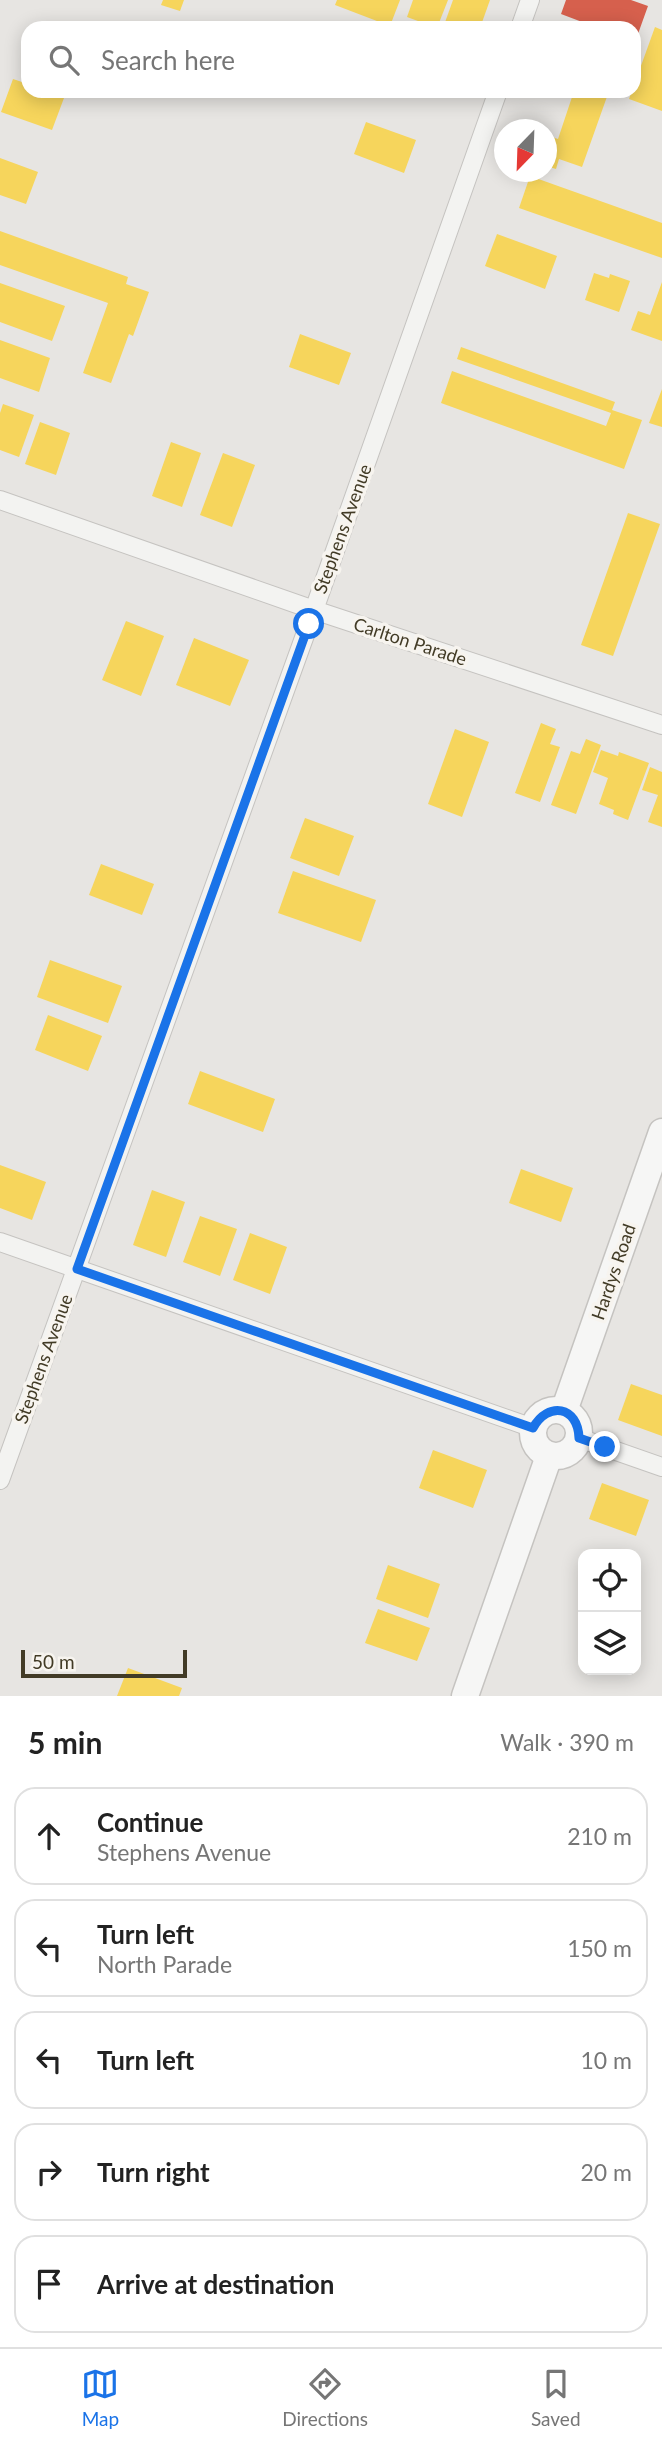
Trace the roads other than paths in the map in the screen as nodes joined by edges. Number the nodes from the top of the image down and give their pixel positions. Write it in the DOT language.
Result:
graph roads {
  1 [pos="530,0"];
  2 [pos="522,21"];
  3 [pos="496,98"];
  4 [pos="0,500"];
  5 [pos="314,610"];
  6 [pos="662,725"];
  7 [pos="662,1132"];
  8 [pos="0,1242"];
  9 [pos="77,1269"];
  10 [pos="564,1411"];
  11 [pos="533,1428"];
  12 [pos="579,1438"];
  13 [pos="549,1456"];
  14 [pos="662,1467"];
  15 [pos="0,1480"];
  16 [pos="465,1696"];
  1 -- 2 [label="street"];
  3 -- 5 [label="street, Stephens Avenue"];
  4 -- 5 [label="street, Carlton Parade"];
  5 -- 6 [label="street, Carlton Parade"];
  5 -- 9 [label="street, Stephens Avenue"];
  7 -- 10 [label="street, Hardys Road"];
  8 -- 9 [label="street"];
  9 -- 11 [label="street"];
  9 -- 15 [label="street, Stephens Avenue"];
  10 -- 11 [label="street"];
  10 -- 12 [label="street"];
  11 -- 13 [label="street"];
  12 -- 13 [label="street"];
  12 -- 14 [label="street"];
  13 -- 16 [label="street"];
}
